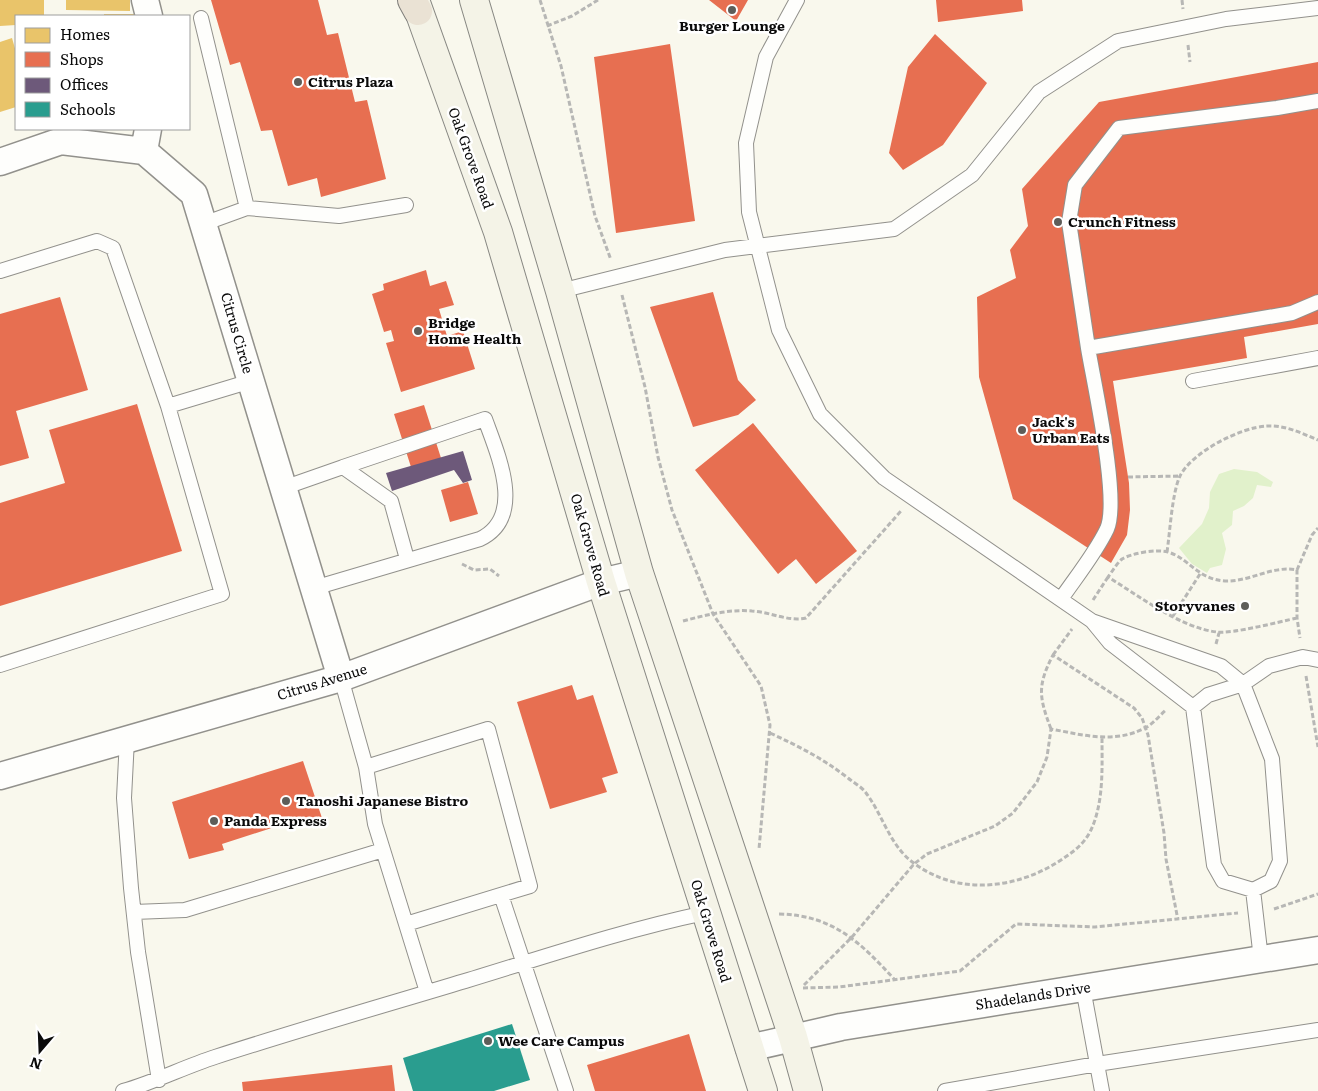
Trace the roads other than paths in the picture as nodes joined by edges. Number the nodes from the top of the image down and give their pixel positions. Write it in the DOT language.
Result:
graph roads {
  1 [pos="145,0"];
  2 [pos="797,0"];
  3 [pos="476,3"];
  4 [pos="415,4"];
  5 [pos="1318,8"];
  6 [pos="149,15"];
  7 [pos="201,18"];
  8 [pos="1318,101"];
  9 [pos="146,140"];
  10 [pos="0,162"];
  11 [pos="406,205"];
  12 [pos="247,208"];
  13 [pos="203,224"];
  14 [pos="756,246"];
  15 [pos="0,271"];
  16 [pos="560,291"];
  17 [pos="1318,302"];
  18 [pos="1088,348"];
  19 [pos="1318,358"];
  20 [pos="250,381"];
  21 [pos="1193,381"];
  22 [pos="168,406"];
  23 [pos="344,467"];
  24 [pos="283,488"];
  25 [pos="407,560"];
  26 [pos="639,573"];
  27 [pos="601,582"];
  28 [pos="314,588"];
  29 [pos="1061,600"];
  30 [pos="1092,621"];
  31 [pos="1318,660"];
  32 [pos="0,665"];
  33 [pos="341,678"];
  34 [pos="1243,684"];
  35 [pos="1193,707"];
  36 [pos="127,739"];
  37 [pos="366,767"];
  38 [pos="0,776"];
  39 [pos="383,850"];
  40 [pos="1252,890"];
  41 [pos="501,895"];
  42 [pos="134,912"];
  43 [pos="705,913"];
  44 [pos="406,924"];
  45 [pos="1318,950"];
  46 [pos="1261,959"];
  47 [pos="523,963"];
  48 [pos="1083,988"];
  49 [pos="428,992"];
  50 [pos="1318,1030"];
  51 [pos="792,1037"];
  52 [pos="749,1048"];
  53 [pos="1097,1064"];
  54 [pos="159,1080"];
  55 [pos="123,1091"];
  56 [pos="566,1091"];
  57 [pos="762,1091"];
  58 [pos="808,1091"];
  59 [pos="945,1091"];
  60 [pos="1102,1091"];
  1 -- 6 [label="street"];
  2 -- 14 [label="lane"];
  3 -- 16 [label="main road"];
  4 -- 27 [label="main road, Oak Grove Road"];
  5 -- 14 [label="lane"];
  7 -- 12 [label="lane"];
  8 -- 18 [label="lane"];
  9 -- 10 [label="street, Citrus Circle"];
  9 -- 13 [label="street, Citrus Circle"];
  11 -- 12 [label="lane"];
  12 -- 13 [label="lane"];
  13 -- 20 [label="street, Citrus Circle"];
  14 -- 16 [label="lane"];
  14 -- 29 [label="lane"];
  15 -- 22 [label="lane"];
  16 -- 26 [label="main road"];
  17 -- 18 [label="lane"];
  18 -- 29 [label="lane"];
  19 -- 21 [label="lane"];
  20 -- 22 [label="lane"];
  20 -- 24 [label="street, Citrus Circle"];
  22 -- 32 [label="lane"];
  23 -- 24 [label="lane"];
  23 -- 25 [label="lane"];
  23 -- 25 [label="lane"];
  24 -- 28 [label="street, Citrus Circle"];
  25 -- 28 [label="lane"];
  26 -- 27 [label="street, Citrus Avenue"];
  26 -- 51 [label="main road"];
  27 -- 33 [label="street, Citrus Avenue"];
  27 -- 43 [label="main road, Oak Grove Road"];
  28 -- 33 [label="street, Citrus Circle"];
  29 -- 30 [label="lane"];
  30 -- 34 [label="lane"];
  30 -- 35 [label="lane"];
  31 -- 34 [label="lane"];
  33 -- 36 [label="street, Citrus Avenue"];
  33 -- 37 [label="lane"];
  34 -- 35 [label="lane"];
  34 -- 40 [label="lane"];
  35 -- 40 [label="lane"];
  36 -- 38 [label="street, Citrus Avenue"];
  36 -- 42 [label="lane"];
  37 -- 39 [label="lane"];
  37 -- 41 [label="lane"];
  39 -- 42 [label="lane"];
  39 -- 44 [label="lane"];
  40 -- 46 [label="lane"];
  41 -- 44 [label="lane"];
  41 -- 47 [label="lane"];
  42 -- 54 [label="lane"];
  43 -- 47 [label="lane"];
  43 -- 52 [label="main road, Oak Grove Road"];
  44 -- 49 [label="lane"];
  45 -- 46 [label="street, Shadelands Drive"];
  46 -- 48 [label="street, Shadelands Drive"];
  47 -- 49 [label="lane"];
  47 -- 56 [label="lane"];
  48 -- 51 [label="street, Shadelands Drive"];
  48 -- 53 [label="lane"];
  49 -- 54 [label="lane"];
  50 -- 53 [label="lane"];
  51 -- 52 [label="street, Shadelands Drive"];
  51 -- 58 [label="main road"];
  52 -- 57 [label="main road, Oak Grove Road"];
  53 -- 59 [label="lane"];
  53 -- 60 [label="lane"];
  54 -- 55 [label="lane"];
}
